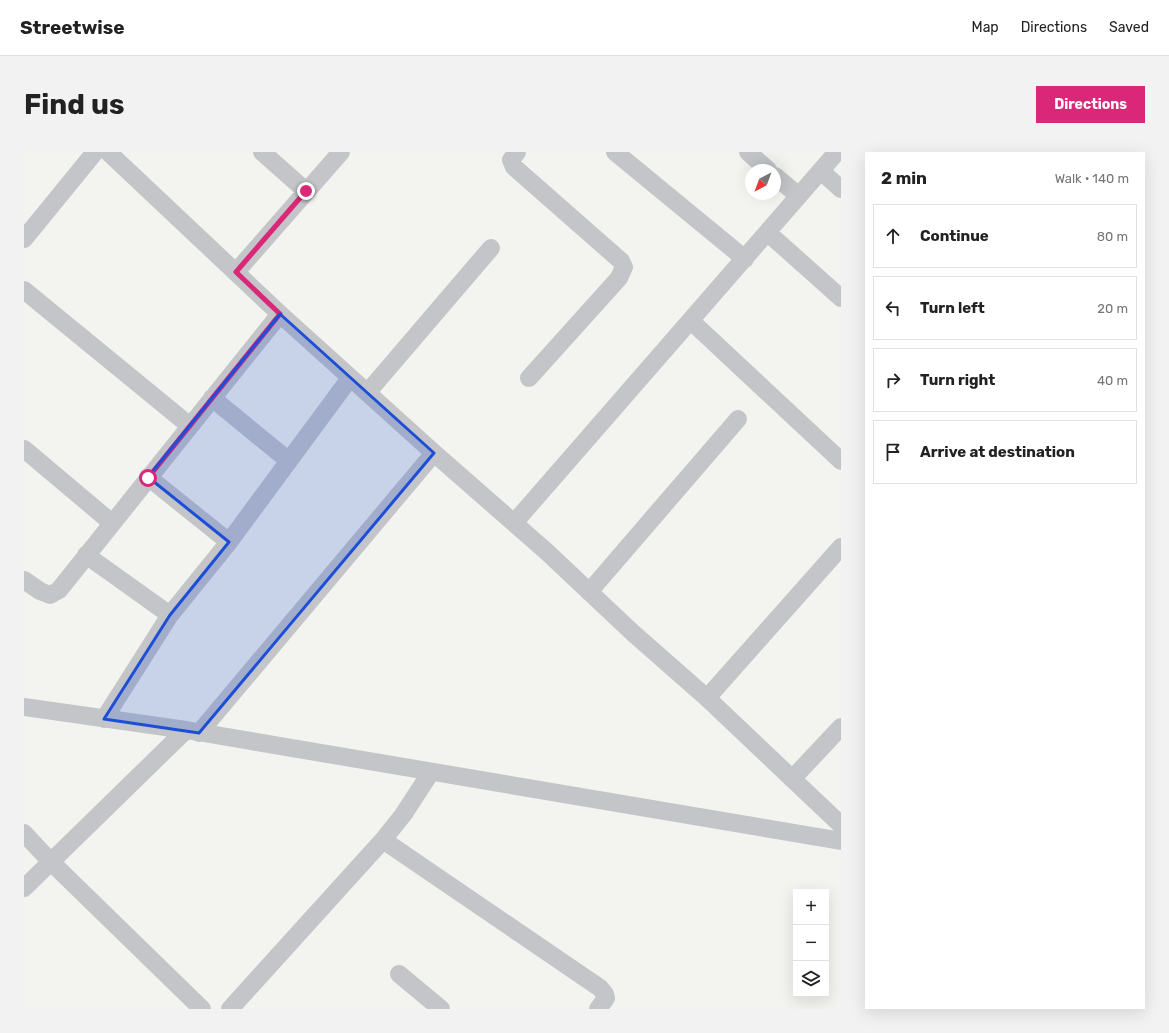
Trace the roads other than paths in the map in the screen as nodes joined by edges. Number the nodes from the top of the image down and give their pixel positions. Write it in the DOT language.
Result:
graph roads {
  1 [pos="95,152"];
  2 [pos="108,152"];
  3 [pos="262,152"];
  4 [pos="341,152"];
  5 [pos="517,152"];
  6 [pos="615,152"];
  7 [pos="748,152"];
  8 [pos="837,152"];
  9 [pos="761,164"];
  10 [pos="821,171"];
  11 [pos="781,181"];
  12 [pos="841,189"];
  13 [pos="306,191"];
  14 [pos="799,196"];
  15 [pos="768,233"];
  16 [pos="24,239"];
  17 [pos="491,248"];
  18 [pos="745,259"];
  19 [pos="236,272"];
  20 [pos="24,290"];
  21 [pos="841,298"];
  22 [pos="280,314"];
  23 [pos="691,321"];
  24 [pos="350,378"];
  25 [pos="529,378"];
  26 [pos="367,393"];
  27 [pos="212,398"];
  28 [pos="738,419"];
  29 [pos="190,426"];
  30 [pos="24,448"];
  31 [pos="434,454"];
  32 [pos="289,461"];
  33 [pos="841,461"];
  34 [pos="148,478"];
  35 [pos="514,523"];
  36 [pos="112,524"];
  37 [pos="229,542"];
  38 [pos="841,547"];
  39 [pos="86,555"];
  40 [pos="24,580"];
  41 [pos="589,592"];
  42 [pos="170,615"];
  43 [pos="706,698"];
  44 [pos="24,707"];
  45 [pos="104,719"];
  46 [pos="841,727"];
  47 [pos="192,732"];
  48 [pos="431,772"];
  49 [pos="792,779"];
  50 [pos="841,825"];
  51 [pos="24,833"];
  52 [pos="383,840"];
  53 [pos="841,841"];
  54 [pos="50,861"];
  55 [pos="24,888"];
  56 [pos="399,974"];
  57 [pos="202,1009"];
  58 [pos="230,1009"];
  59 [pos="441,1009"];
  60 [pos="598,1009"];
  1 -- 16 [label="street"];
  2 -- 19 [label="street"];
  3 -- 13 [label="street"];
  4 -- 13 [label="street"];
  5 -- 25 [label="street"];
  6 -- 18 [label="street"];
  7 -- 9 [label="street"];
  8 -- 10 [label="street"];
  10 -- 12 [label="street"];
  10 -- 14 [label="street"];
  11 -- 14 [label="street"];
  13 -- 19 [label="street"];
  14 -- 15 [label="street"];
  15 -- 18 [label="street"];
  15 -- 21 [label="street"];
  17 -- 26 [label="street"];
  18 -- 23 [label="street"];
  19 -- 22 [label="street"];
  20 -- 29 [label="street"];
  22 -- 24 [label="street"];
  22 -- 27 [label="street"];
  23 -- 33 [label="street"];
  23 -- 35 [label="street"];
  24 -- 26 [label="street"];
  24 -- 32 [label="street"];
  26 -- 31 [label="street"];
  27 -- 29 [label="street"];
  27 -- 32 [label="street"];
  28 -- 41 [label="street"];
  29 -- 34 [label="street"];
  30 -- 36 [label="street"];
  31 -- 35 [label="street"];
  31 -- 47 [label="street"];
  32 -- 37 [label="street"];
  34 -- 36 [label="street"];
  34 -- 37 [label="street"];
  35 -- 41 [label="street"];
  36 -- 39 [label="street"];
  37 -- 42 [label="street"];
  38 -- 43 [label="street"];
  39 -- 40 [label="street"];
  39 -- 42 [label="street"];
  41 -- 43 [label="street"];
  42 -- 45 [label="street"];
  43 -- 49 [label="street"];
  44 -- 45 [label="street"];
  45 -- 47 [label="street"];
  46 -- 49 [label="street"];
  47 -- 48 [label="street"];
  47 -- 54 [label="street"];
  48 -- 52 [label="street"];
  48 -- 53 [label="street"];
  49 -- 50 [label="street"];
  51 -- 54 [label="street"];
  52 -- 58 [label="street"];
  52 -- 60 [label="street"];
  54 -- 55 [label="street"];
  54 -- 57 [label="street"];
  56 -- 59 [label="street"];
}
